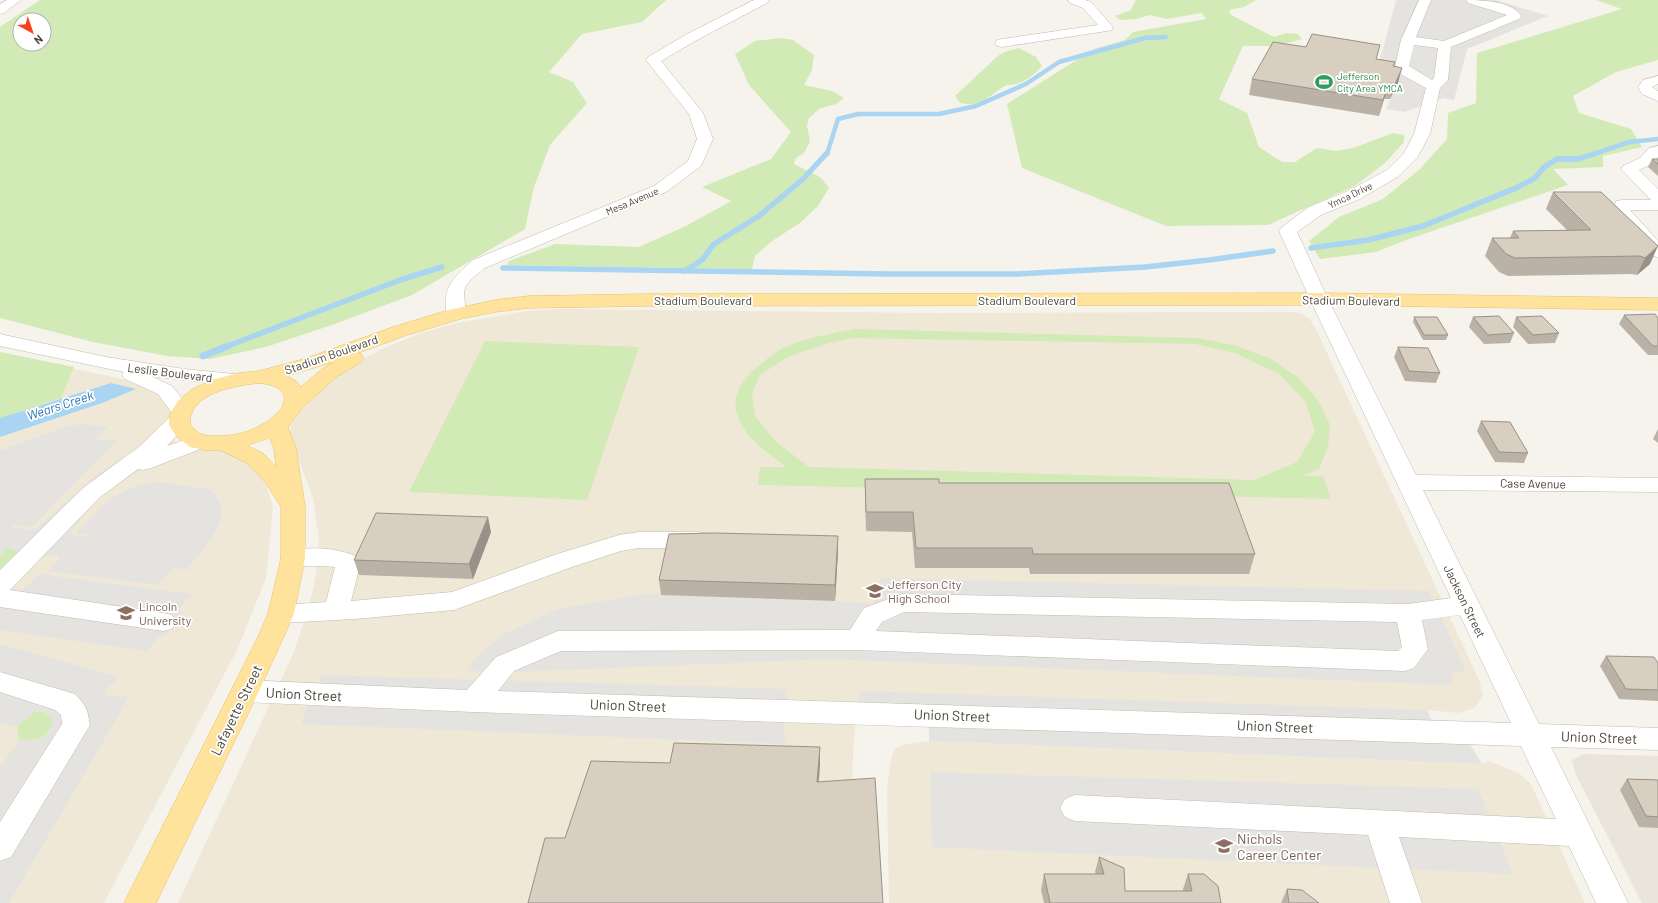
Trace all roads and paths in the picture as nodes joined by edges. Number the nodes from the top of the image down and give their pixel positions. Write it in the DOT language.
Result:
graph roads {
  1 [pos="15,0"];
  2 [pos="763,0"];
  3 [pos="1074,0"];
  4 [pos="1425,0"];
  5 [pos="1472,0"];
  6 [pos="0,10"];
  7 [pos="1408,40"];
  8 [pos="1002,43"];
  9 [pos="1444,45"];
  10 [pos="1658,80"];
  11 [pos="1433,86"];
  12 [pos="1658,97"];
  13 [pos="1652,156"];
  14 [pos="1658,198"];
  15 [pos="1658,205"];
  16 [pos="1658,252"];
  17 [pos="1319,299"];
  18 [pos="1658,304"];
  19 [pos="456,314"];
  20 [pos="400,331"];
  21 [pos="0,340"];
  22 [pos="106,363"];
  23 [pos="260,377"];
  24 [pos="234,380"];
  25 [pos="295,404"];
  26 [pos="180,417"];
  27 [pos="277,425"];
  28 [pos="198,442"];
  29 [pos="224,443"];
  30 [pos="119,472"];
  31 [pos="1408,482"];
  32 [pos="1658,485"];
  33 [pos="293,506"];
  34 [pos="720,540"];
  35 [pos="293,558"];
  36 [pos="0,585"];
  37 [pos="0,598"];
  38 [pos="1468,605"];
  39 [pos="336,611"];
  40 [pos="1408,613"];
  41 [pos="281,614"];
  42 [pos="163,622"];
  43 [pos="857,640"];
  44 [pos="0,682"];
  45 [pos="245,692"];
  46 [pos="473,701"];
  47 [pos="1531,735"];
  48 [pos="1658,738"];
  49 [pos="1075,808"];
  50 [pos="1379,823"];
  51 [pos="1578,833"];
  52 [pos="0,848"];
  53 [pos="140,903"];
  54 [pos="1406,903"];
  55 [pos="1612,903"];
  1 -- 6 [label="street"];
  2 -- 19 [label="street, Mesa Avenue"];
  3 -- 8 [label="street"];
  4 -- 7 [label="street"];
  5 -- 9 [label="street"];
  7 -- 9 [label="street"];
  7 -- 11 [label="street"];
  9 -- 11 [label="street"];
  10 -- 12 [label="street"];
  11 -- 17 [label="street, Ymca Drive"];
  13 -- 14 [label="street"];
  15 -- 16 [label="street"];
  17 -- 18 [label="main road, Stadium Boulevard"];
  17 -- 19 [label="main road, Stadium Boulevard"];
  17 -- 31 [label="street, Jackson Street"];
  19 -- 20 [label="main road, Stadium Boulevard"];
  20 -- 23 [label="main road, Stadium Boulevard"];
  20 -- 25 [label="main road, Stadium Boulevard"];
  21 -- 22 [label="street, Leslie Boulevard"];
  22 -- 24 [label="street, Leslie Boulevard"];
  22 -- 26 [label="street, Leslie Boulevard"];
  23 -- 24 [label="main road"];
  23 -- 25 [label="main road"];
  24 -- 26 [label="main road"];
  25 -- 27 [label="main road, Stadium Boulevard"];
  26 -- 28 [label="main road"];
  26 -- 30 [label="street"];
  27 -- 29 [label="main road"];
  27 -- 33 [label="main road, Lafayette Street"];
  28 -- 29 [label="main road"];
  28 -- 30 [label="street"];
  29 -- 33 [label="main road"];
  30 -- 36 [label="street"];
  31 -- 32 [label="street, Case Avenue"];
  31 -- 38 [label="street, Jackson Street"];
  33 -- 35 [label="main road, Lafayette Street"];
  34 -- 39 [label="street"];
  35 -- 39 [label="street"];
  35 -- 41 [label="main road, Lafayette Street"];
  37 -- 42 [label="street"];
  38 -- 40 [label="street"];
  38 -- 47 [label="street, Jackson Street"];
  39 -- 41 [label="street"];
  40 -- 43 [label="street"];
  40 -- 43 [label="street"];
  41 -- 45 [label="main road, Lafayette Street"];
  43 -- 46 [label="street"];
  44 -- 52 [label="street"];
  45 -- 46 [label="street, Union Street"];
  45 -- 53 [label="main road, Lafayette Street"];
  46 -- 47 [label="street, Union Street"];
  47 -- 48 [label="street, Union Street"];
  47 -- 51 [label="street, Jackson Street"];
  49 -- 50 [label="street"];
  50 -- 51 [label="street"];
  50 -- 54 [label="street"];
  51 -- 55 [label="street, Jackson Street"];
}
